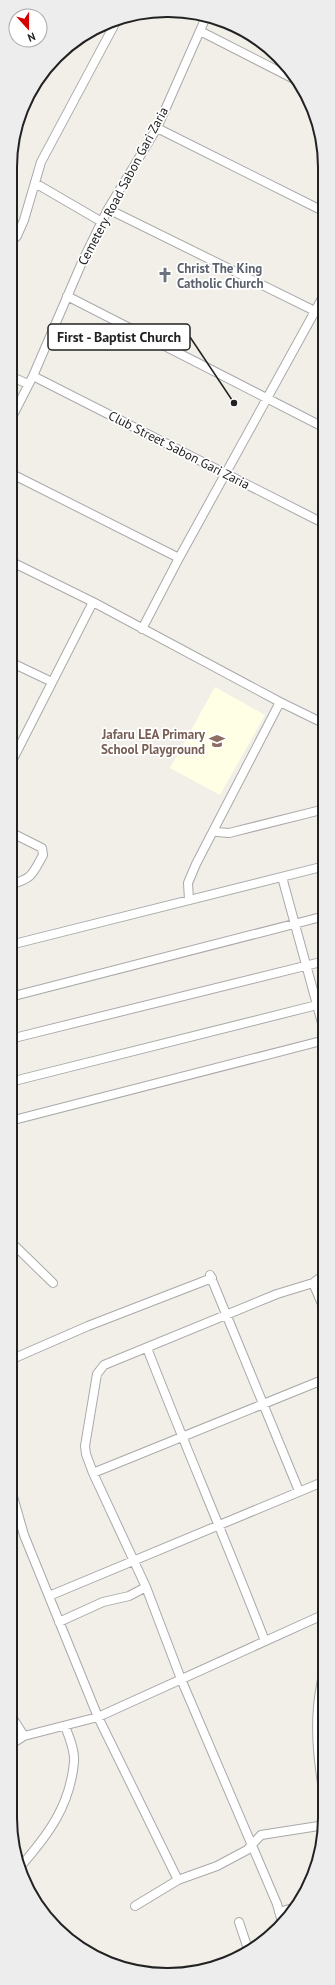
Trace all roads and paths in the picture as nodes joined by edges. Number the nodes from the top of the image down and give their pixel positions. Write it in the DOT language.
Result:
graph roads {
  1 [pos="204,22"];
  2 [pos="113,27"];
  3 [pos="200,31"];
  4 [pos="286,75"];
  5 [pos="157,128"];
  6 [pos="35,183"];
  7 [pos="318,208"];
  8 [pos="108,209"];
  9 [pos="102,222"];
  10 [pos="17,236"];
  11 [pos="67,296"];
  12 [pos="318,303"];
  13 [pos="314,310"];
  14 [pos="318,312"];
  15 [pos="17,377"];
  16 [pos="30,380"];
  17 [pos="266,398"];
  18 [pos="17,407"];
  19 [pos="318,424"];
  20 [pos="226,474"];
  21 [pos="17,477"];
  22 [pos="318,520"];
  23 [pos="179,558"];
  24 [pos="17,564"];
  25 [pos="93,602"];
  26 [pos="142,629"];
  27 [pos="17,665"];
  28 [pos="52,682"];
  29 [pos="280,702"];
  30 [pos="318,721"];
  31 [pos="17,750"];
  32 [pos="318,811"];
  33 [pos="214,830"];
  34 [pos="17,836"];
  35 [pos="318,868"];
  36 [pos="282,877"];
  37 [pos="17,883"];
  38 [pos="189,900"];
  39 [pos="318,918"];
  40 [pos="295,923"];
  41 [pos="17,943"];
  42 [pos="318,963"];
  43 [pos="306,966"];
  44 [pos="17,995"];
  45 [pos="317,1005"];
  46 [pos="318,1009"];
  47 [pos="17,1037"];
  48 [pos="318,1042"];
  49 [pos="17,1080"];
  50 [pos="17,1119"];
  51 [pos="17,1248"];
  52 [pos="318,1279"];
  53 [pos="52,1283"];
  54 [pos="313,1283"];
  55 [pos="318,1295"];
  56 [pos="226,1315"];
  57 [pos="147,1348"];
  58 [pos="17,1357"];
  59 [pos="318,1382"];
  60 [pos="263,1405"];
  61 [pos="182,1438"];
  62 [pos="93,1473"];
  63 [pos="318,1484"];
  64 [pos="299,1491"];
  65 [pos="17,1510"];
  66 [pos="220,1525"];
  67 [pos="134,1562"];
  68 [pos="146,1587"];
  69 [pos="49,1596"];
  70 [pos="318,1617"];
  71 [pos="59,1622"];
  72 [pos="264,1641"];
  73 [pos="181,1679"];
  74 [pos="318,1707"];
  75 [pos="98,1717"];
  76 [pos="17,1725"];
  77 [pos="65,1726"];
  78 [pos="24,1736"];
  79 [pos="17,1740"];
  80 [pos="318,1756"];
  81 [pos="318,1826"];
  82 [pos="251,1846"];
  83 [pos="24,1862"];
  84 [pos="178,1880"];
  85 [pos="135,1906"];
  86 [pos="286,1910"];
  87 [pos="279,1912"];
  88 [pos="281,1917"];
  89 [pos="239,1922"];
  90 [pos="247,1946"];
  1 -- 3 [label="street, Cemetery Road Sabon Gari Zaria"];
  2 -- 6 [label="street"];
  3 -- 4 [label="street"];
  3 -- 5 [label="street, Cemetery Road Sabon Gari Zaria"];
  5 -- 7 [label="street"];
  5 -- 8 [label="street, Cemetery Road Sabon Gari Zaria"];
  6 -- 9 [label="street"];
  6 -- 10 [label="street"];
  8 -- 9 [label="street, Cemetery Road Sabon Gari Zaria"];
  8 -- 13 [label="street"];
  9 -- 11 [label="street, Cemetery Road Sabon Gari Zaria"];
  11 -- 16 [label="street, Cemetery Road Sabon Gari Zaria"];
  11 -- 17 [label="street"];
  12 -- 13 [label="street"];
  13 -- 14 [label="street"];
  13 -- 17 [label="street"];
  15 -- 16 [label="street, Club Street Sabon Gari Zaria"];
  16 -- 18 [label="street, Cemetery Road Sabon Gari Zaria"];
  16 -- 20 [label="street, Club Street Sabon Gari Zaria"];
  17 -- 19 [label="street"];
  17 -- 20 [label="street"];
  20 -- 22 [label="street, Club Street Sabon Gari Zaria"];
  20 -- 23 [label="street"];
  21 -- 23 [label="street"];
  23 -- 26 [label="street"];
  24 -- 25 [label="street"];
  25 -- 26 [label="street"];
  25 -- 28 [label="street"];
  26 -- 29 [label="street"];
  27 -- 28 [label="street"];
  28 -- 31 [label="street"];
  29 -- 30 [label="street"];
  29 -- 33 [label="street"];
  32 -- 33 [label="street"];
  33 -- 38 [label="street"];
  34 -- 37 [label="street"];
  35 -- 36 [label="street"];
  36 -- 38 [label="street"];
  36 -- 40 [label="street"];
  38 -- 41 [label="street"];
  39 -- 40 [label="street"];
  40 -- 43 [label="street"];
  40 -- 44 [label="street"];
  42 -- 43 [label="street"];
  43 -- 45 [label="street"];
  43 -- 47 [label="street"];
  45 -- 46 [label="street"];
  45 -- 49 [label="street"];
  48 -- 50 [label="street"];
  51 -- 53 [label="street"];
  52 -- 54 [label="street"];
  54 -- 55 [label="street"];
  54 -- 56 [label="street"];
  56 -- 57 [label="street"];
  56 -- 58 [label="street"];
  56 -- 60 [label="street"];
  57 -- 61 [label="street"];
  57 -- 62 [label="street"];
  59 -- 60 [label="street"];
  60 -- 61 [label="street"];
  60 -- 64 [label="street"];
  61 -- 62 [label="street"];
  61 -- 66 [label="street"];
  62 -- 67 [label="street"];
  63 -- 64 [label="street"];
  64 -- 66 [label="street"];
  65 -- 69 [label="street"];
  66 -- 67 [label="street"];
  66 -- 72 [label="street"];
  67 -- 68 [label="street"];
  67 -- 69 [label="street"];
  68 -- 71 [label="street"];
  68 -- 73 [label="street"];
  69 -- 71 [label="street"];
  70 -- 72 [label="street"];
  71 -- 75 [label="street"];
  72 -- 73 [label="street"];
  73 -- 75 [label="street"];
  73 -- 82 [label="street"];
  74 -- 80 [label="street"];
  75 -- 77 [label="street"];
  75 -- 84 [label="street"];
  76 -- 78 [label="street"];
  77 -- 78 [label="street"];
  77 -- 83 [label="street"];
  78 -- 79 [label="street"];
  81 -- 82 [label="street"];
  82 -- 84 [label="street"];
  82 -- 87 [label="street"];
  84 -- 85 [label="street"];
  86 -- 87 [label="street"];
  87 -- 88 [label="street"];
  89 -- 90 [label="street"];
}
